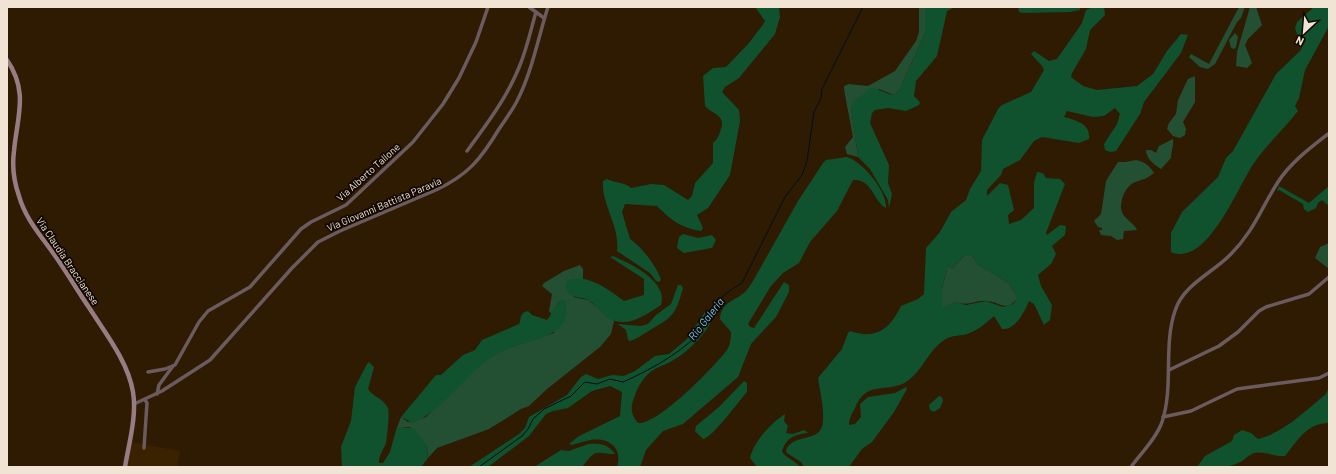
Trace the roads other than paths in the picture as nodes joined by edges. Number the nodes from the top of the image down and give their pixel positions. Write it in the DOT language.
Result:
graph roads {
  1 [pos="488,7"];
  2 [pos="529,7"];
  3 [pos="548,7"];
  4 [pos="536,12"];
  5 [pos="544,18"];
  6 [pos="7,60"];
  7 [pos="1328,134"];
  8 [pos="467,151"];
  9 [pos="1329,277"];
  10 [pos="174,365"];
  11 [pos="1169,370"];
  12 [pos="148,372"];
  13 [pos="1329,373"];
  14 [pos="158,394"];
  15 [pos="145,400"];
  16 [pos="134,404"];
  17 [pos="1163,417"];
  18 [pos="144,448"];
  19 [pos="125,467"];
  20 [pos="1131,467"];
  1 -- 10 [label="street, Via Alberto Tallone"];
  2 -- 4 [label="street"];
  3 -- 5 [label="street, Via Giovanni Battista Paravia"];
  4 -- 5 [label="street"];
  4 -- 8 [label="street"];
  5 -- 14 [label="street, Via Giovanni Battista Paravia"];
  6 -- 16 [label="main road, Via Claudia Braccianese"];
  7 -- 11 [label="street"];
  9 -- 11 [label="street"];
  10 -- 12 [label="street"];
  10 -- 14 [label="street, Via Alberto Tallone"];
  11 -- 17 [label="street"];
  13 -- 17 [label="street"];
  14 -- 15 [label="street, Via Giovanni Battista Paravia"];
  15 -- 16 [label="street, Via Giovanni Battista Paravia"];
  15 -- 18 [label="street"];
  16 -- 19 [label="main road, Via Claudia Braccianese"];
  17 -- 20 [label="street"];
}
